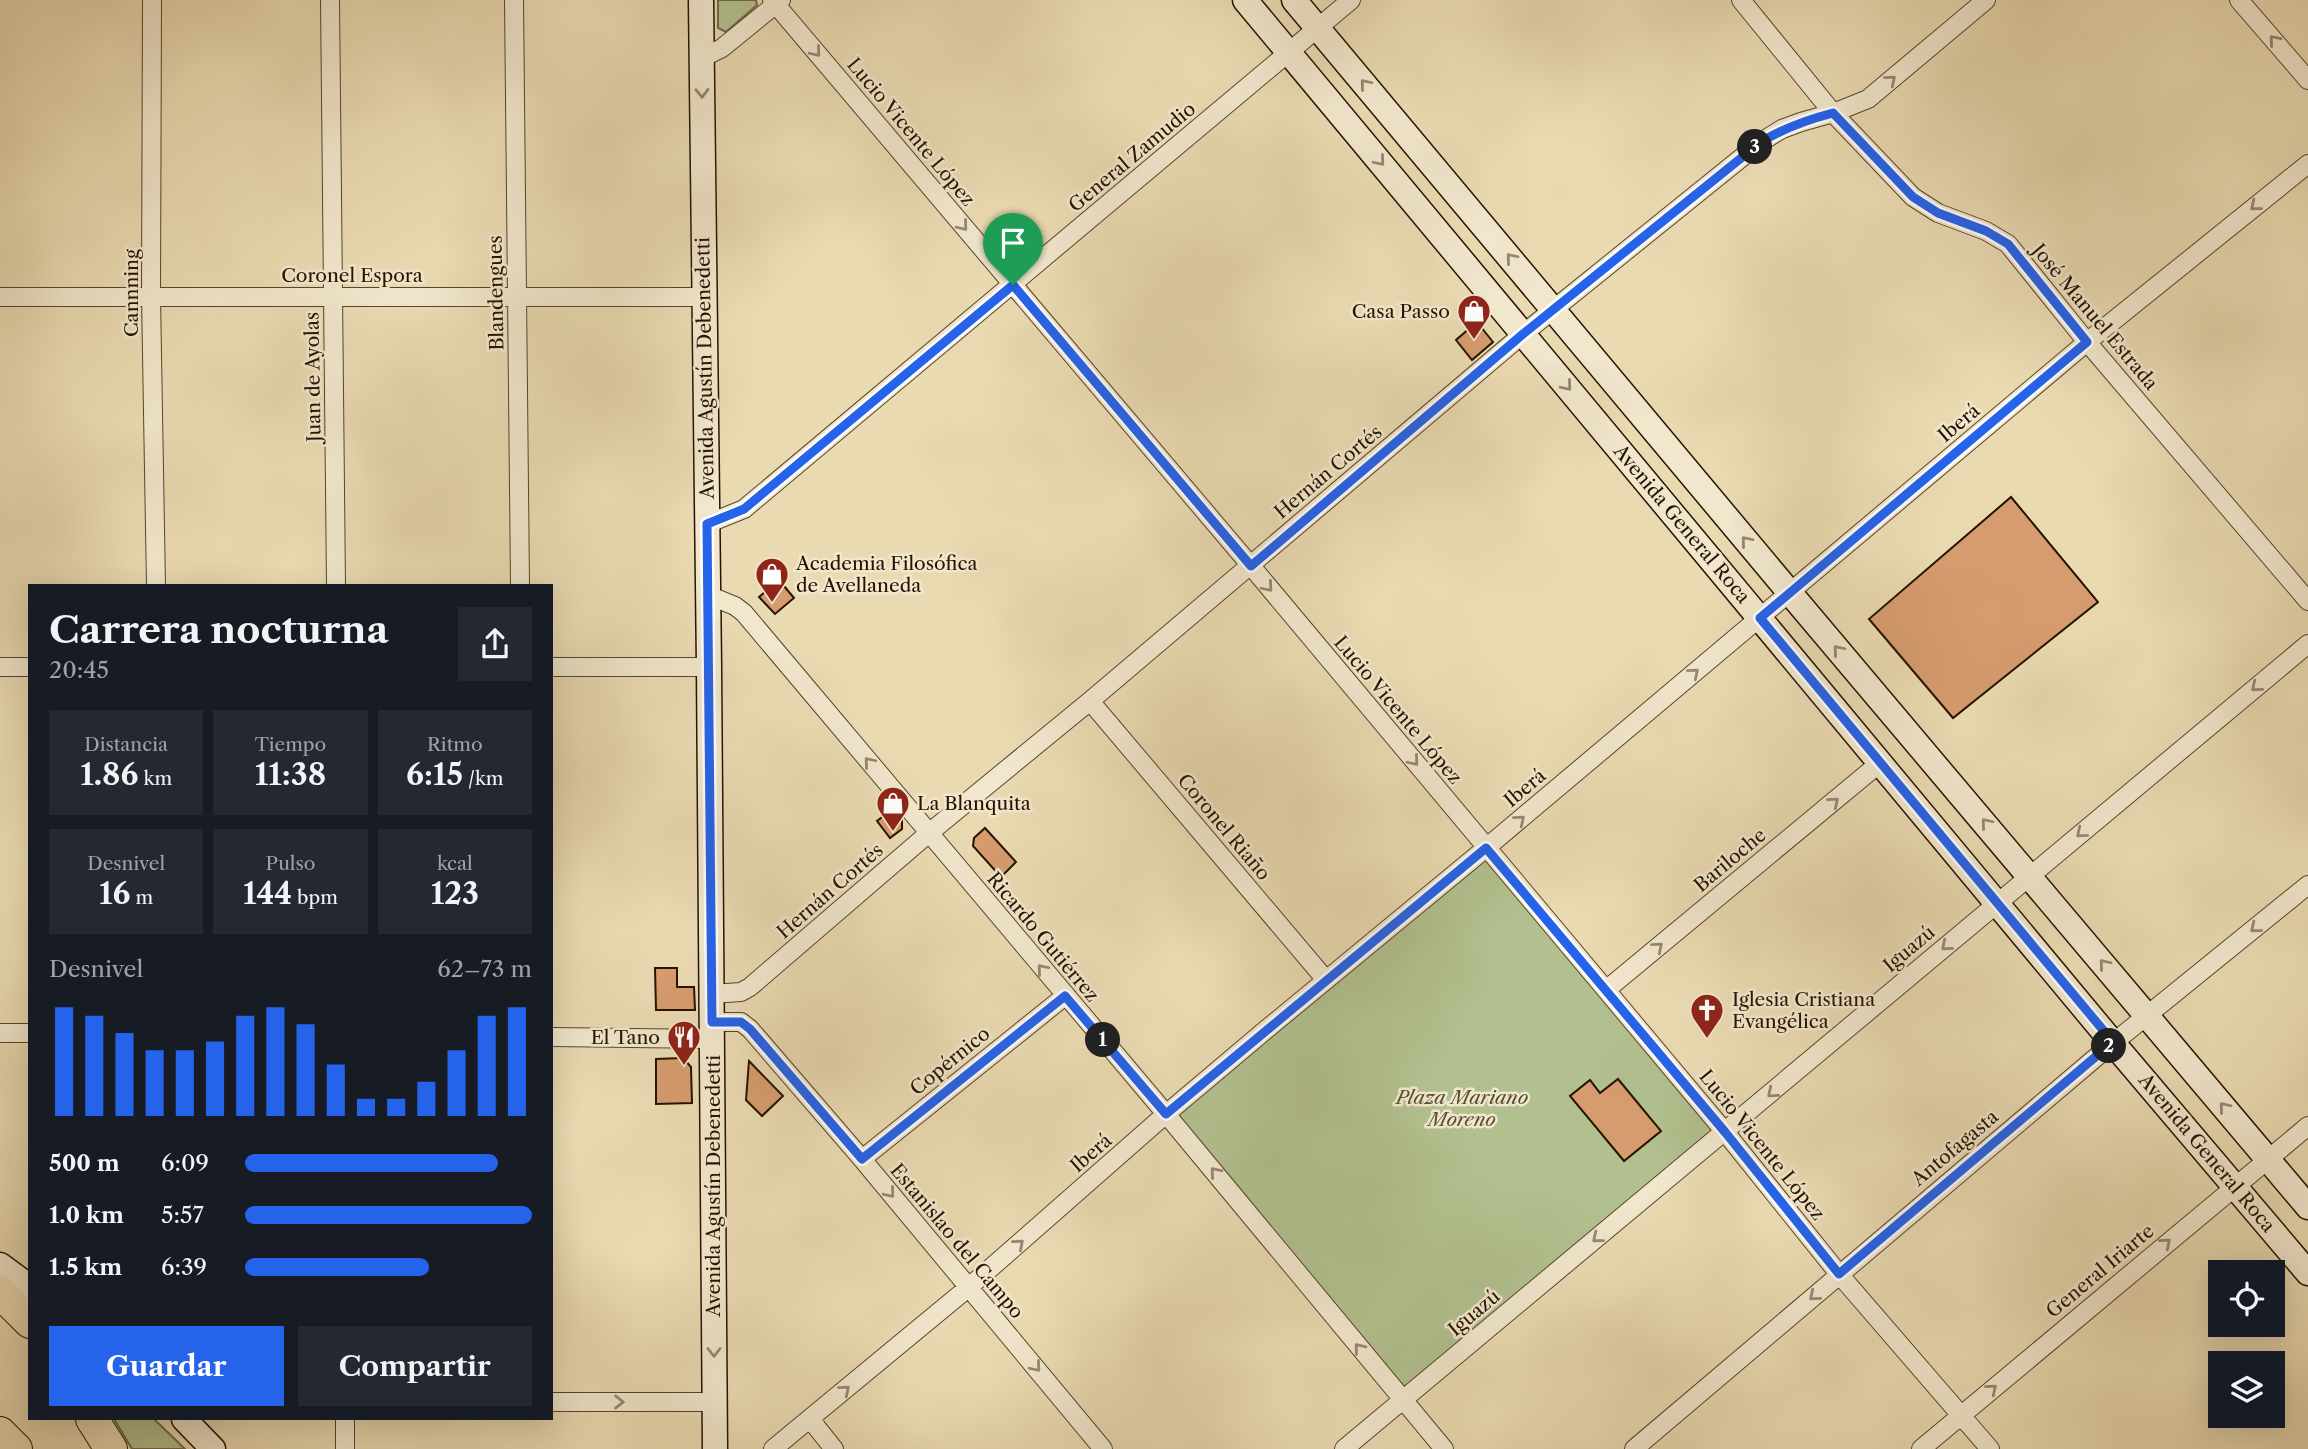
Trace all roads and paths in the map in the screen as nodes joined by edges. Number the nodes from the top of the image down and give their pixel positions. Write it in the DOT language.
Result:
graph roads {
  1 [pos="152,0"];
  2 [pos="330,0"];
  3 [pos="514,0"];
  4 [pos="701,0"];
  5 [pos="1245,0"];
  6 [pos="1294,0"];
  7 [pos="1351,0"];
  8 [pos="1741,0"];
  9 [pos="1986,0"];
  10 [pos="2239,0"];
  11 [pos="776,1"];
  12 [pos="1318,28"];
  13 [pos="1290,52"];
  14 [pos="702,58"];
  15 [pos="2308,80"];
  16 [pos="1833,113"];
  17 [pos="2308,163"];
  18 [pos="1013,285"];
  19 [pos="151,296"];
  20 [pos="517,296"];
  21 [pos="0,297"];
  22 [pos="333,297"];
  23 [pos="704,297"];
  24 [pos="1555,310"];
  25 [pos="1523,334"];
  26 [pos="2087,342"];
  27 [pos="707,524"];
  28 [pos="1251,566"];
  29 [pos="156,584"];
  30 [pos="336,584"];
  31 [pos="520,584"];
  32 [pos="1790,593"];
  33 [pos="708,595"];
  34 [pos="2308,601"];
  35 [pos="1760,618"];
  36 [pos="2308,644"];
  37 [pos="0,667"];
  38 [pos="28,667"];
  39 [pos="553,667"];
  40 [pos="709,667"];
  41 [pos="1090,701"];
  42 [pos="1881,762"];
  43 [pos="929,833"];
  44 [pos="1486,848"];
  45 [pos="2030,875"];
  46 [pos="2308,885"];
  47 [pos="1998,902"];
  48 [pos="1326,980"];
  49 [pos="1606,990"];
  50 [pos="712,994"];
  51 [pos="1065,996"];
  52 [pos="2148,1016"];
  53 [pos="712,1030"];
  54 [pos="0,1033"];
  55 [pos="28,1033"];
  56 [pos="553,1037"];
  57 [pos="2113,1042"];
  58 [pos="1166,1114"];
  59 [pos="2308,1126"];
  60 [pos="1725,1132"];
  61 [pos="862,1159"];
  62 [pos="2268,1159"];
  63 [pos="2235,1185"];
  64 [pos="2308,1207"];
  65 [pos="0,1265"];
  66 [pos="2308,1273"];
  67 [pos="1839,1274"];
  68 [pos="28,1286"];
  69 [pos="969,1287"];
  70 [pos="0,1292"];
  71 [pos="28,1320"];
  72 [pos="1402,1401"];
  73 [pos="553,1402"];
  74 [pos="714,1402"];
  75 [pos="1962,1415"];
  76 [pos="810,1419"];
  77 [pos="93,1420"];
  78 [pos="186,1420"];
  79 [pos="345,1420"];
  80 [pos="0,1433"];
  81 [pos="16,1449"];
  82 [pos="111,1449"];
  83 [pos="212,1449"];
  84 [pos="345,1449"];
  85 [pos="715,1449"];
  86 [pos="773,1449"];
  87 [pos="834,1449"];
  88 [pos="1103,1449"];
  89 [pos="1344,1449"];
  90 [pos="1444,1449"];
  91 [pos="1634,1449"];
  92 [pos="1920,1449"];
  93 [pos="1990,1449"];
  1 -- 19 [label="street, Cannning"];
  2 -- 22 [label="street, Juan de Ayolas"];
  3 -- 20 [label="street, Blandengues"];
  4 -- 14 [label="main road, Avenida Agustín Debenedetti"];
  5 -- 13 [label="main road, Avenida General Roca"];
  6 -- 12 [label="main road, Avenida General Roca"];
  7 -- 12 [label="street, General Zamudio"];
  8 -- 16 [label="street, José Manuel Estrada"];
  16 -- 9 [label="street, Hernán Cortés, one-way"];
  15 -- 10 [label="street, one-way"];
  11 -- 14 [label="street"];
  11 -- 18 [label="street, Lucio Vicente López, one-way"];
  12 -- 13 [label="street, General Zamudio"];
  24 -- 12 [label="main road, Avenida General Roca, one-way"];
  13 -- 18 [label="street, General Zamudio"];
  13 -- 25 [label="main road, Avenida General Roca, one-way"];
  14 -- 23 [label="main road, Avenida Agustín Debenedetti, one-way"];
  16 -- 24 [label="street, Hernán Cortés"];
  16 -- 26 [label="street, José Manuel Estrada"];
  17 -- 26 [label="street, Iberá, one-way"];
  18 -- 27 [label="street, General Zamudio"];
  18 -- 28 [label="street, Lucio Vicente López"];
  19 -- 21 [label="street, Coronel Espora"];
  19 -- 22 [label="street, Coronel Espora"];
  19 -- 29 [label="street, Cannning"];
  20 -- 22 [label="street, Coronel Espora"];
  20 -- 23 [label="street, Coronel Espora"];
  20 -- 31 [label="street, Blandengues"];
  22 -- 30 [label="street, Juan de Ayolas"];
  23 -- 27 [label="main road, Avenida Agustín Debenedetti"];
  24 -- 25 [label="street, Hernán Cortés"];
  32 -- 24 [label="main road, Avenida General Roca, one-way"];
  25 -- 28 [label="street, Hernán Cortés"];
  25 -- 35 [label="main road, Avenida General Roca, one-way"];
  26 -- 32 [label="street, Iberá"];
  26 -- 34 [label="street, José Manuel Estrada"];
  27 -- 33 [label="main road, Avenida Agustín Debenedetti"];
  28 -- 41 [label="street, Hernán Cortés"];
  28 -- 44 [label="street, Lucio Vicente López, one-way"];
  32 -- 35 [label="street, Iberá"];
  45 -- 32 [label="main road, Avenida General Roca, one-way"];
  33 -- 40 [label="main road, Avenida Agustín Debenedetti"];
  43 -- 33 [label="street, Ricardo Gutiérrez, one-way"];
  35 -- 42 [label="main road, Avenida General Roca"];
  44 -- 35 [label="street, Iberá, one-way"];
  36 -- 45 [label="street, Iguazú, one-way"];
  37 -- 38 [label="street"];
  39 -- 40 [label="street"];
  40 -- 50 [label="main road, Avenida Agustín Debenedetti"];
  41 -- 43 [label="street, Hernán Cortés"];
  41 -- 48 [label="street, Coronel Riaño"];
  42 -- 47 [label="main road, Avenida General Roca"];
  49 -- 42 [label="street, Bariloche, one-way"];
  43 -- 50 [label="street, Hernán Cortés"];
  51 -- 43 [label="street, Ricardo Gutiérrez, one-way"];
  44 -- 48 [label="street, Iberá"];
  44 -- 49 [label="street, Lucio Vicente López"];
  45 -- 47 [label="street, Iguazú"];
  52 -- 45 [label="main road, Avenida General Roca, one-way"];
  46 -- 52 [label="street, Antofagasta, one-way"];
  47 -- 57 [label="main road, Avenida General Roca"];
  47 -- 60 [label="street, Iguazú, one-way"];
  48 -- 58 [label="street, Iberá"];
  49 -- 60 [label="street, Lucio Vicente López"];
  50 -- 53 [label="main road, Avenida Agustín Debenedetti"];
  51 -- 58 [label="street, Ricardo Gutiérrez"];
  51 -- 61 [label="street, Copérnico"];
  52 -- 57 [label="street, Antofagasta"];
  62 -- 52 [label="main road, Avenida General Roca, one-way"];
  53 -- 56 [label="street"];
  53 -- 61 [label="street, Estanislao del Campo"];
  53 -- 74 [label="main road, Avenida Agustín Debenedetti, one-way"];
  54 -- 55 [label="street"];
  57 -- 63 [label="main road, Avenida General Roca"];
  57 -- 67 [label="street, Antofagasta"];
  69 -- 58 [label="street, Iberá, one-way"];
  72 -- 58 [label="street, Ricardo Gutiérrez, one-way"];
  59 -- 62 [label="street, General Iriarte"];
  60 -- 67 [label="street, Lucio Vicente López"];
  60 -- 72 [label="street, Iguazú, one-way"];
  61 -- 69 [label="street, Estanislao del Campo, one-way"];
  62 -- 63 [label="street, General Iriarte"];
  62 -- 64 [label="main road, Avenida General Roca"];
  63 -- 66 [label="main road, Avenida General Roca"];
  75 -- 63 [label="street, General Iriarte, one-way"];
  65 -- 68 [label="main road"];
  67 -- 75 [label="street, Lucio Vicente López"];
  67 -- 91 [label="street, Antofagasta, one-way"];
  76 -- 69 [label="street, Iberá, one-way"];
  69 -- 88 [label="street, Estanislao del Campo, one-way"];
  70 -- 71 [label="highway"];
  72 -- 89 [label="street, Iguazú"];
  72 -- 90 [label="street, Ricardo Gutiérrez"];
  73 -- 74 [label="street, one-way"];
  74 -- 85 [label="main road, Avenida Agustín Debenedetti"];
  75 -- 92 [label="street, General Iriarte"];
  75 -- 93 [label="street, Lucio Vicente López"];
  76 -- 86 [label="street, Iberá"];
  76 -- 87 [label="street"];
  77 -- 82 [label="highway"];
  78 -- 83 [label="main road"];
  79 -- 84 [label="street"];
  80 -- 81 [label="highway"];
}
